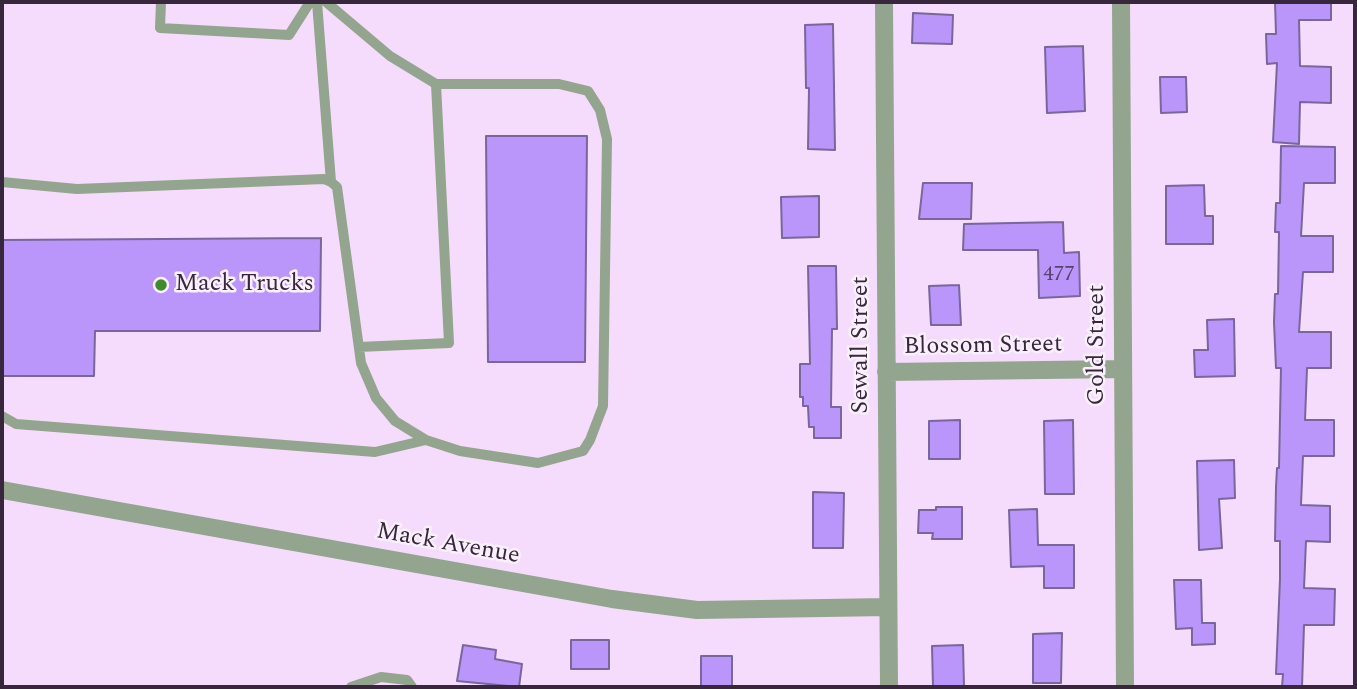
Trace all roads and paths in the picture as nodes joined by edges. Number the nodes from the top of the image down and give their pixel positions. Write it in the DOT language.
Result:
graph roads {
  1 [pos="161,2"];
  2 [pos="310,2"];
  3 [pos="317,2"];
  4 [pos="326,2"];
  5 [pos="884,2"];
  6 [pos="1121,2"];
  7 [pos="436,84"];
  8 [pos="2,182"];
  9 [pos="331,182"];
  10 [pos="359,347"];
  11 [pos="1122,369"];
  12 [pos="886,372"];
  13 [pos="2,416"];
  14 [pos="426,440"];
  15 [pos="2,489"];
  16 [pos="888,607"];
  17 [pos="351,687"];
  18 [pos="412,687"];
  19 [pos="889,687"];
  20 [pos="1125,687"];
  1 -- 2 [label="lane"];
  3 -- 9 [label="lane"];
  4 -- 7 [label="lane"];
  5 -- 12 [label="street, Sewall Street"];
  6 -- 11 [label="street, Gold Street"];
  7 -- 10 [label="lane"];
  7 -- 14 [label="lane"];
  8 -- 9 [label="lane"];
  9 -- 10 [label="lane"];
  10 -- 14 [label="lane"];
  11 -- 12 [label="street, Blossom Street"];
  11 -- 20 [label="street, Gold Street"];
  12 -- 16 [label="street, Sewall Street"];
  13 -- 14 [label="lane"];
  15 -- 16 [label="street, Mack Avenue"];
  16 -- 19 [label="street, Sewall Street"];
  17 -- 18 [label="lane"];
}
